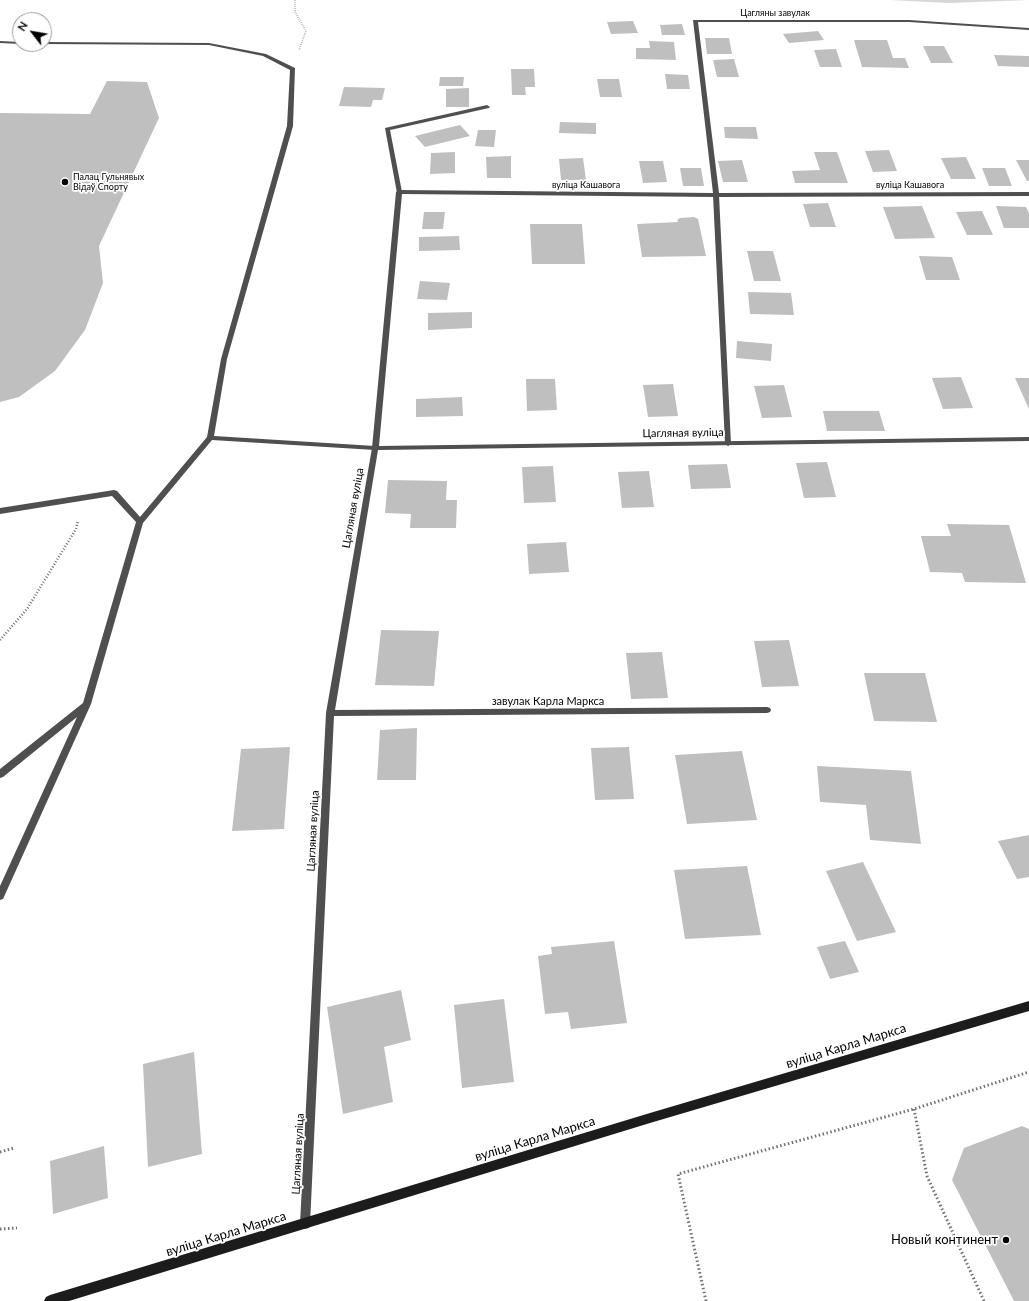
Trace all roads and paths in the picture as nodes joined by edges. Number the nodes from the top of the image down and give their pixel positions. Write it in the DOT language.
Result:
graph roads {
  1 [pos="294,0"];
  2 [pos="1029,29"];
  3 [pos="0,42"];
  4 [pos="12,42"];
  5 [pos="52,43"];
  6 [pos="293,69"];
  7 [pos="487,107"];
  8 [pos="399,192"];
  9 [pos="1029,194"];
  10 [pos="716,195"];
  11 [pos="210,438"];
  12 [pos="1029,439"];
  13 [pos="728,444"];
  14 [pos="375,448"];
  15 [pos="83,497"];
  16 [pos="0,511"];
  17 [pos="140,522"];
  18 [pos="0,640"];
  19 [pos="87,704"];
  20 [pos="767,710"];
  21 [pos="330,713"];
  22 [pos="0,774"];
  23 [pos="0,896"];
  24 [pos="1029,1006"];
  25 [pos="1029,1072"];
  26 [pos="914,1109"];
  27 [pos="14,1148"];
  28 [pos="0,1152"];
  29 [pos="305,1224"];
  30 [pos="17,1228"];
  31 [pos="0,1229"];
  32 [pos="50,1301"];
  33 [pos="706,1301"];
  34 [pos="984,1301"];
  1 -- 6 [label="path"];
  2 -- 10 [label="street, Цагляны завулак"];
  3 -- 4 [label="street"];
  5 -- 6 [label="street"];
  6 -- 11 [label="street"];
  7 -- 8 [label="street"];
  8 -- 10 [label="street, вуліца Кашавога"];
  8 -- 14 [label="street"];
  9 -- 10 [label="street, вуліца Кашавога"];
  10 -- 13 [label="street"];
  11 -- 14 [label="street"];
  11 -- 17 [label="street"];
  12 -- 13 [label="street, Цагляная вуліца"];
  13 -- 14 [label="street, Цагляная вуліца"];
  14 -- 21 [label="street, Цагляная вуліца"];
  15 -- 16 [label="street"];
  15 -- 17 [label="street"];
  15 -- 18 [label="path"];
  17 -- 19 [label="street"];
  19 -- 22 [label="street"];
  19 -- 23 [label="street"];
  20 -- 21 [label="street, завулак Карла Маркса"];
  21 -- 29 [label="street, Цагляная вуліца"];
  24 -- 29 [label="main road, вуліца Карла Маркса"];
  25 -- 26 [label="path"];
  26 -- 33 [label="path"];
  26 -- 34 [label="path"];
  27 -- 28 [label="path"];
  29 -- 32 [label="main road, вуліца Карла Маркса"];
  30 -- 31 [label="path"];
}
